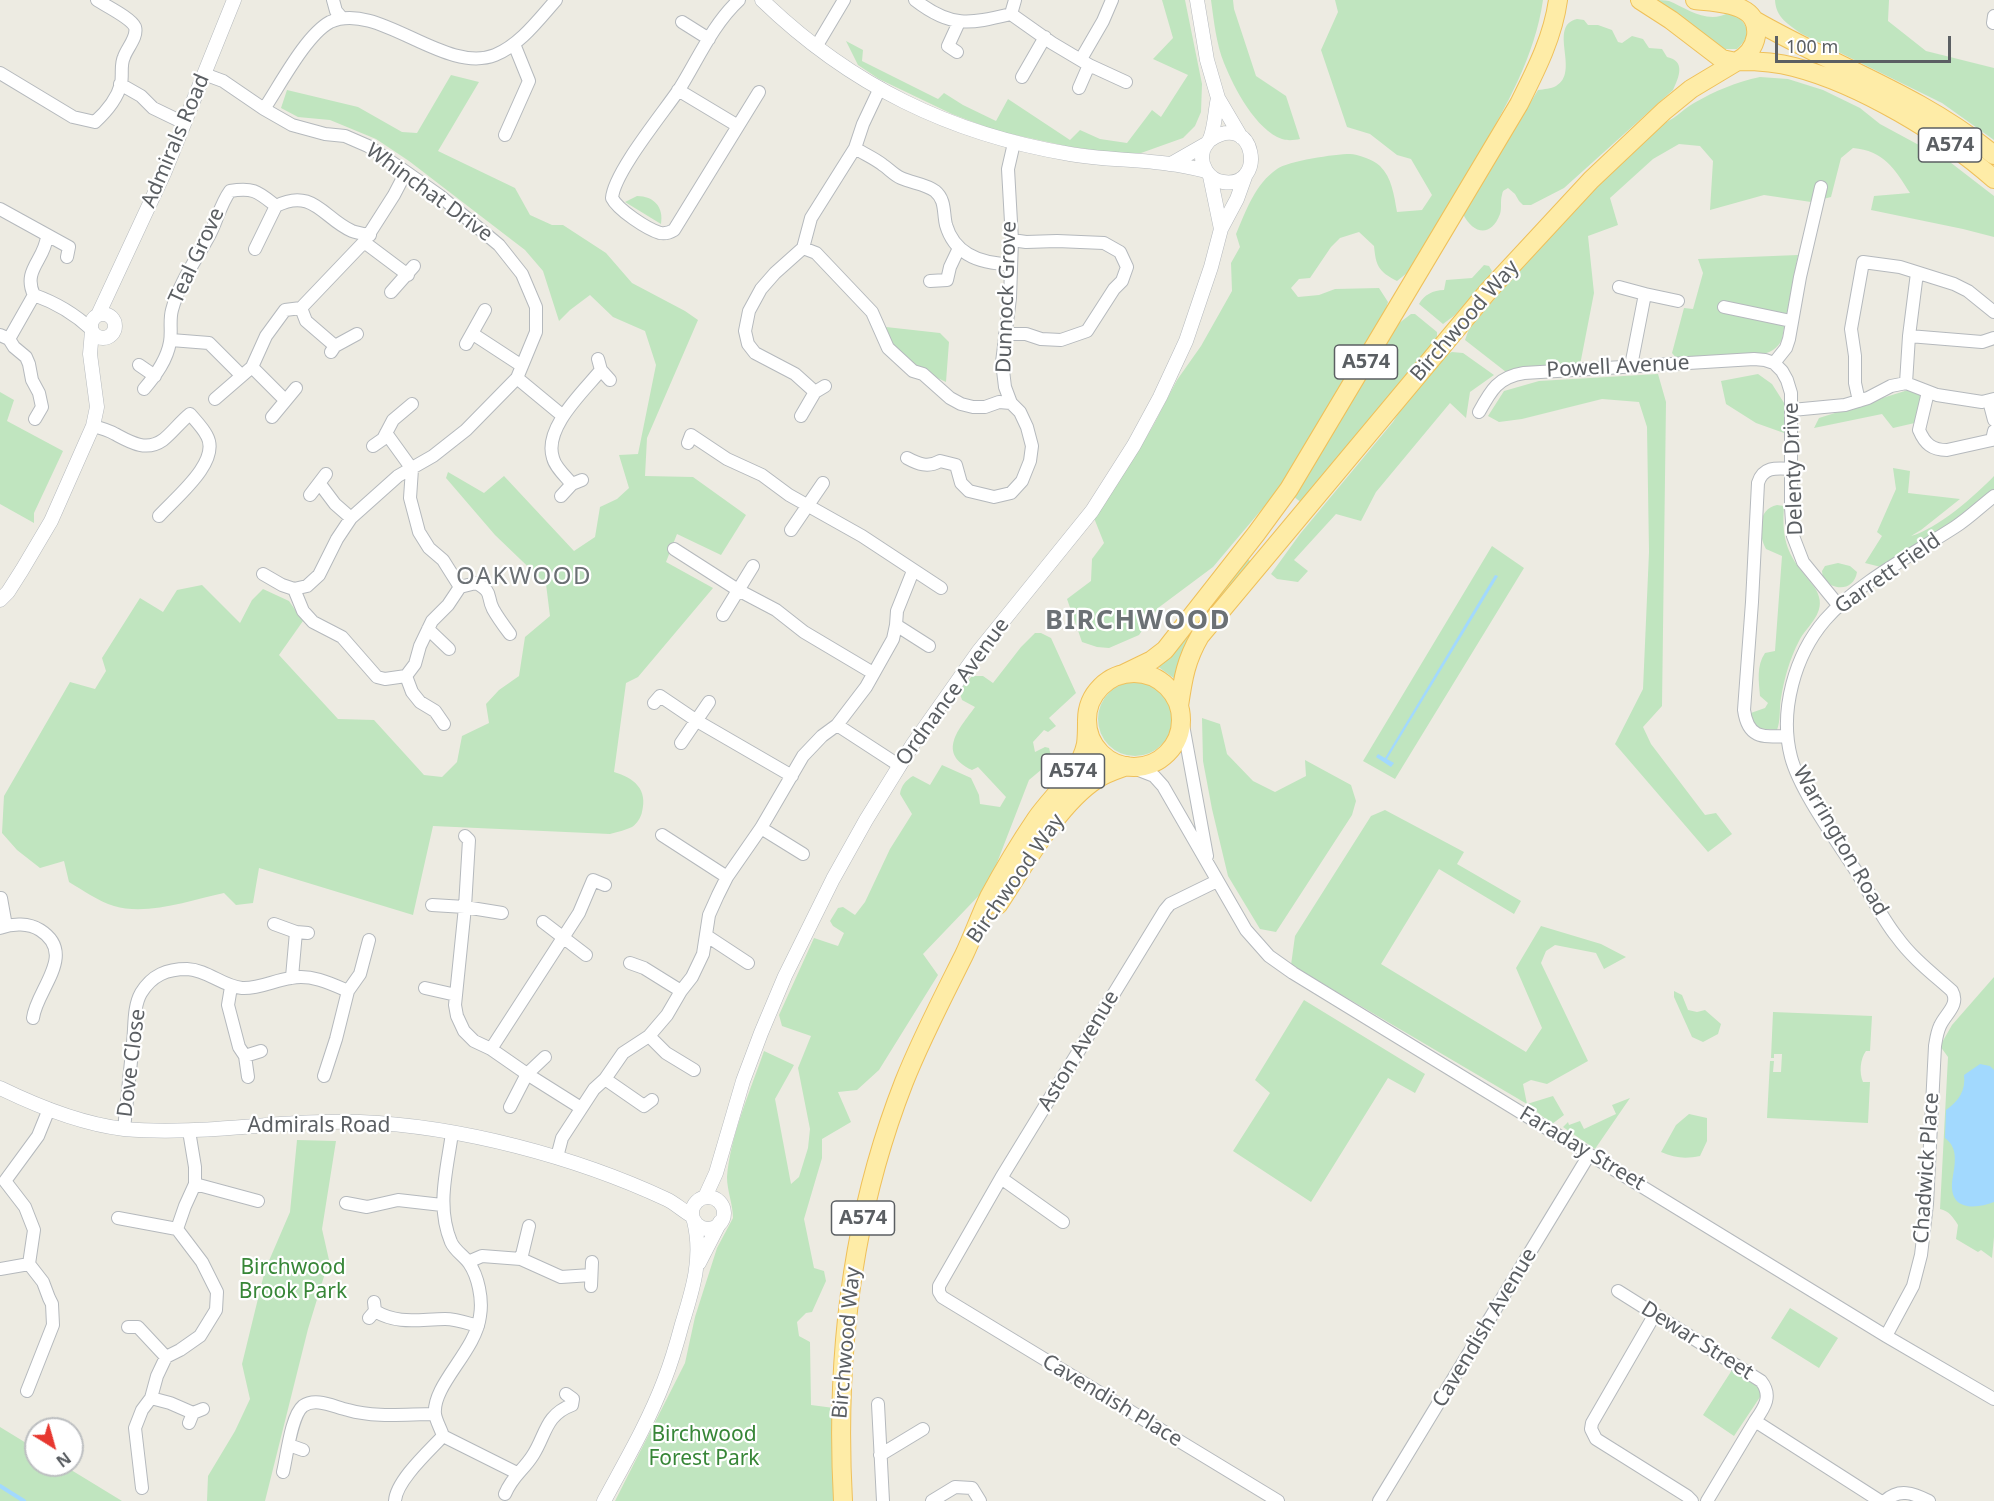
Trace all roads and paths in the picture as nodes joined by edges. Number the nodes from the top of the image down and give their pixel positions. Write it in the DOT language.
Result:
graph roads {
  1 [pos="98,0"];
  2 [pos="234,0"];
  3 [pos="333,0"];
  4 [pos="556,0"];
  5 [pos="739,0"];
  6 [pos="762,0"];
  7 [pos="844,0"];
  8 [pos="915,0"];
  9 [pos="1015,0"];
  10 [pos="1197,0"];
  11 [pos="1558,0"];
  12 [pos="1640,0"];
  13 [pos="1695,0"];
  14 [pos="1115,3"];
  15 [pos="1753,12"];
  16 [pos="1011,14"];
  17 [pos="342,18"];
  18 [pos="682,22"];
  19 [pos="959,22"];
  20 [pos="1045,37"];
  21 [pos="709,39"];
  22 [pos="514,44"];
  23 [pos="816,47"];
  24 [pos="957,52"];
  25 [pos="1738,61"];
  26 [pos="1085,62"];
  27 [pos="0,73"];
  28 [pos="204,74"];
  29 [pos="1022,77"];
  30 [pos="1126,82"];
  31 [pos="120,84"];
  32 [pos="880,88"];
  33 [pos="1079,88"];
  34 [pos="678,90"];
  35 [pos="759,92"];
  36 [pos="1218,98"];
  37 [pos="264,109"];
  38 [pos="184,123"];
  39 [pos="738,126"];
  40 [pos="505,135"];
  41 [pos="1241,137"];
  42 [pos="1208,142"];
  43 [pos="1014,143"];
  44 [pos="855,148"];
  45 [pos="1994,155"];
  46 [pos="1171,164"];
  47 [pos="406,172"];
  48 [pos="1208,173"];
  49 [pos="1246,174"];
  50 [pos="1994,178"];
  51 [pos="1821,187"];
  52 [pos="276,206"];
  53 [pos="0,209"];
  54 [pos="1221,229"];
  55 [pos="47,236"];
  56 [pos="367,238"];
  57 [pos="1012,240"];
  58 [pos="804,248"];
  59 [pos="959,248"];
  60 [pos="255,249"];
  61 [pos="67,257"];
  62 [pos="1011,264"];
  63 [pos="1917,273"];
  64 [pos="115,280"];
  65 [pos="930,281"];
  66 [pos="1619,288"];
  67 [pos="391,292"];
  68 [pos="1645,294"];
  69 [pos="34,295"];
  70 [pos="1678,301"];
  71 [pos="1724,307"];
  72 [pos="301,308"];
  73 [pos="485,310"];
  74 [pos="1994,312"];
  75 [pos="1791,321"];
  76 [pos="94,323"];
  77 [pos="112,330"];
  78 [pos="357,334"];
  79 [pos="1005,334"];
  80 [pos="1909,336"];
  81 [pos="4,337"];
  82 [pos="1994,338"];
  83 [pos="171,340"];
  84 [pos="1774,363"];
  85 [pos="138,365"];
  86 [pos="522,366"];
  87 [pos="1631,366"];
  88 [pos="252,367"];
  89 [pos="603,370"];
  90 [pos="92,372"];
  91 [pos="242,375"];
  92 [pos="155,376"];
  93 [pos="517,378"];
  94 [pos="1906,383"];
  95 [pos="296,388"];
  96 [pos="144,389"];
  97 [pos="1928,392"];
  98 [pos="215,399"];
  99 [pos="285,400"];
  100 [pos="1991,400"];
  101 [pos="1859,401"];
  102 [pos="1011,403"];
  103 [pos="412,404"];
  104 [pos="1792,410"];
  105 [pos="1479,412"];
  106 [pos="563,416"];
  107 [pos="801,416"];
  108 [pos="272,417"];
  109 [pos="35,419"];
  110 [pos="1994,420"];
  111 [pos="93,426"];
  112 [pos="1994,431"];
  113 [pos="386,433"];
  114 [pos="688,444"];
  115 [pos="373,446"];
  116 [pos="907,458"];
  117 [pos="412,469"];
  118 [pos="1792,470"];
  119 [pos="823,483"];
  120 [pos="310,495"];
  121 [pos="561,496"];
  122 [pos="1994,496"];
  123 [pos="807,505"];
  124 [pos="159,516"];
  125 [pos="351,518"];
  126 [pos="791,530"];
  127 [pos="674,549"];
  128 [pos="753,566"];
  129 [pos="913,571"];
  130 [pos="263,574"];
  131 [pos="460,586"];
  132 [pos="941,588"];
  133 [pos="294,589"];
  134 [pos="738,590"];
  135 [pos="0,600"];
  136 [pos="1839,606"];
  137 [pos="723,615"];
  138 [pos="896,625"];
  139 [pos="428,629"];
  140 [pos="509,636"];
  141 [pos="929,646"];
  142 [pos="449,649"];
  143 [pos="873,673"];
  144 [pos="1121,675"];
  145 [pos="406,676"];
  146 [pos="709,702"];
  147 [pos="654,703"];
  148 [pos="1180,710"];
  149 [pos="697,721"];
  150 [pos="1087,722"];
  151 [pos="837,725"];
  152 [pos="433,731"];
  153 [pos="1787,736"];
  154 [pos="681,743"];
  155 [pos="900,766"];
  156 [pos="1129,766"];
  157 [pos="792,776"];
  158 [pos="761,828"];
  159 [pos="661,832"];
  160 [pos="465,836"];
  161 [pos="804,854"];
  162 [pos="1207,860"];
  163 [pos="728,877"];
  164 [pos="1217,881"];
  165 [pos="604,885"];
  166 [pos="2,898"];
  167 [pos="432,905"];
  168 [pos="465,907"];
  169 [pos="502,913"];
  170 [pos="543,922"];
  171 [pos="274,924"];
  172 [pos="3,927"];
  173 [pos="707,936"];
  174 [pos="562,938"];
  175 [pos="369,940"];
  176 [pos="965,953"];
  177 [pos="586,955"];
  178 [pos="630,963"];
  179 [pos="748,963"];
  180 [pos="292,977"];
  181 [pos="231,987"];
  182 [pos="425,988"];
  183 [pos="348,991"];
  184 [pos="681,991"];
  185 [pos="456,995"];
  186 [pos="1955,997"];
  187 [pos="24,999"];
  188 [pos="648,1036"];
  189 [pos="491,1049"];
  190 [pos="261,1051"];
  191 [pos="245,1056"];
  192 [pos="545,1058"];
  193 [pos="694,1070"];
  194 [pos="526,1074"];
  195 [pos="324,1076"];
  196 [pos="248,1077"];
  197 [pos="605,1079"];
  198 [pos="0,1088"];
  199 [pos="652,1100"];
  200 [pos="510,1107"];
  201 [pos="581,1108"];
  202 [pos="49,1109"];
  203 [pos="124,1129"];
  204 [pos="189,1131"];
  205 [pos="452,1133"];
  206 [pos="1589,1155"];
  207 [pos="556,1157"];
  208 [pos="716,1173"];
  209 [pos="1001,1178"];
  210 [pos="2,1181"];
  211 [pos="195,1184"];
  212 [pos="703,1198"];
  213 [pos="669,1200"];
  214 [pos="258,1201"];
  215 [pos="346,1203"];
  216 [pos="442,1205"];
  217 [pos="721,1205"];
  218 [pos="116,1216"];
  219 [pos="693,1218"];
  220 [pos="720,1222"];
  221 [pos="1063,1222"];
  222 [pos="529,1226"];
  223 [pos="177,1229"];
  224 [pos="521,1259"];
  225 [pos="468,1262"];
  226 [pos="29,1264"];
  227 [pos="0,1269"];
  228 [pos="697,1269"];
  229 [pos="591,1274"];
  230 [pos="1618,1291"];
  231 [pos="947,1301"];
  232 [pos="372,1310"];
  233 [pos="1655,1314"];
  234 [pos="478,1326"];
  235 [pos="128,1327"];
  236 [pos="1886,1336"];
  237 [pos="166,1357"];
  238 [pos="27,1391"];
  239 [pos="566,1394"];
  240 [pos="151,1398"];
  241 [pos="1994,1399"];
  242 [pos="878,1404"];
  243 [pos="435,1414"];
  244 [pos="195,1415"];
  245 [pos="1755,1422"];
  246 [pos="923,1429"];
  247 [pos="443,1436"];
  248 [pos="289,1445"];
  249 [pos="303,1450"];
  250 [pos="880,1455"];
  251 [pos="283,1472"];
  252 [pos="517,1473"];
  253 [pos="142,1488"];
  254 [pos="506,1494"];
  255 [pos="395,1501"];
  256 [pos="604,1501"];
  257 [pos="843,1501"];
  258 [pos="883,1501"];
  259 [pos="932,1501"];
  260 [pos="980,1501"];
  261 [pos="1278,1501"];
  262 [pos="1379,1501"];
  263 [pos="1692,1501"];
  264 [pos="1707,1501"];
  265 [pos="1883,1501"];
  266 [pos="1929,1501"];
  1 -- 31 [label="street"];
  2 -- 28 [label="street, Admirals Road"];
  3 -- 17 [label="street"];
  4 -- 22 [label="street"];
  5 -- 21 [label="street"];
  6 -- 23 [label="street"];
  7 -- 23 [label="street"];
  8 -- 19 [label="street"];
  9 -- 16 [label="street"];
  10 -- 36 [label="street"];
  11 -- 144 [label="main road, A574"];
  12 -- 25 [label="main road, A574"];
  13 -- 15 [label="main road, A574"];
  14 -- 26 [label="street"];
  15 -- 25 [label="main road, A574"];
  15 -- 45 [label="main road, A574"];
  16 -- 19 [label="street"];
  16 -- 20 [label="street"];
  17 -- 22 [label="street"];
  17 -- 37 [label="street"];
  18 -- 21 [label="street"];
  19 -- 24 [label="street"];
  20 -- 26 [label="street"];
  20 -- 29 [label="street"];
  21 -- 34 [label="street"];
  22 -- 40 [label="street"];
  23 -- 32 [label="street"];
  25 -- 50 [label="main road, A574"];
  25 -- 148 [label="main road, Birchwood Way / A574"];
  26 -- 30 [label="street"];
  26 -- 33 [label="street"];
  27 -- 31 [label="street"];
  28 -- 37 [label="street, Whinchat Drive"];
  28 -- 38 [label="street, Admirals Road"];
  31 -- 38 [label="street"];
  32 -- 43 [label="street"];
  32 -- 44 [label="street"];
  34 -- 39 [label="street"];
  34 -- 39 [label="street"];
  35 -- 39 [label="street"];
  36 -- 41 [label="street"];
  36 -- 42 [label="street"];
  37 -- 47 [label="street, Whinchat Drive"];
  38 -- 64 [label="street, Admirals Road"];
  41 -- 42 [label="street"];
  41 -- 49 [label="street"];
  42 -- 46 [label="street"];
  42 -- 48 [label="street"];
  43 -- 46 [label="street"];
  43 -- 57 [label="street, Dunnock Grove"];
  44 -- 58 [label="street"];
  44 -- 59 [label="street"];
  46 -- 48 [label="street"];
  47 -- 56 [label="street"];
  47 -- 86 [label="street, Whinchat Drive"];
  48 -- 49 [label="street"];
  48 -- 54 [label="street, Ordnance Avenue"];
  49 -- 54 [label="street, Ordnance Avenue"];
  51 -- 75 [label="street"];
  52 -- 56 [label="street"];
  52 -- 60 [label="street"];
  52 -- 83 [label="street, Teal Grove"];
  53 -- 55 [label="street"];
  54 -- 155 [label="street, Ordnance Avenue"];
  55 -- 61 [label="street"];
  55 -- 69 [label="street"];
  56 -- 67 [label="street"];
  56 -- 72 [label="street"];
  57 -- 62 [label="street, Dunnock Grove"];
  57 -- 79 [label="street"];
  58 -- 102 [label="street"];
  58 -- 107 [label="street"];
  59 -- 62 [label="street"];
  59 -- 65 [label="street"];
  62 -- 79 [label="street, Dunnock Grove"];
  63 -- 74 [label="street"];
  63 -- 80 [label="street"];
  63 -- 101 [label="street"];
  64 -- 76 [label="street, Admirals Road"];
  64 -- 77 [label="street, Admirals Road"];
  66 -- 68 [label="street"];
  68 -- 70 [label="street"];
  68 -- 87 [label="street"];
  69 -- 76 [label="street"];
  69 -- 81 [label="street"];
  71 -- 75 [label="street"];
  72 -- 78 [label="street"];
  72 -- 88 [label="street"];
  73 -- 86 [label="street"];
  75 -- 84 [label="street"];
  76 -- 77 [label="street"];
  76 -- 77 [label="street"];
  76 -- 90 [label="street, Admirals Road"];
  77 -- 90 [label="street, Admirals Road"];
  79 -- 102 [label="street, Dunnock Grove"];
  80 -- 82 [label="street"];
  80 -- 94 [label="street"];
  81 -- 109 [label="street"];
  83 -- 91 [label="street"];
  83 -- 92 [label="street, Teal Grove"];
  84 -- 87 [label="street, Powell Avenue"];
  84 -- 104 [label="street, Delenty Drive"];
  85 -- 92 [label="street"];
  86 -- 93 [label="street, Whinchat Drive"];
  87 -- 105 [label="street, Powell Avenue"];
  88 -- 91 [label="street"];
  88 -- 99 [label="street"];
  89 -- 106 [label="street"];
  90 -- 111 [label="street, Admirals Road"];
  91 -- 98 [label="street"];
  92 -- 96 [label="street, Teal Grove"];
  93 -- 106 [label="street"];
  93 -- 117 [label="street, Whinchat Drive"];
  94 -- 97 [label="street"];
  94 -- 101 [label="street"];
  95 -- 99 [label="street"];
  97 -- 100 [label="street"];
  97 -- 112 [label="street"];
  99 -- 108 [label="street"];
  100 -- 110 [label="street"];
  101 -- 104 [label="street"];
  102 -- 116 [label="street, Dunnock Grove"];
  103 -- 113 [label="street"];
  104 -- 118 [label="street, Delenty Drive"];
  106 -- 121 [label="street"];
  111 -- 124 [label="street"];
  111 -- 135 [label="street, Admirals Road"];
  113 -- 115 [label="street"];
  113 -- 117 [label="street"];
  114 -- 123 [label="street"];
  117 -- 125 [label="street, Whinchat Drive"];
  117 -- 131 [label="street"];
  118 -- 136 [label="street, Delenty Drive"];
  118 -- 153 [label="street"];
  119 -- 123 [label="street"];
  120 -- 125 [label="street"];
  122 -- 136 [label="street, Garrett Field"];
  123 -- 126 [label="street"];
  123 -- 129 [label="street"];
  125 -- 133 [label="street, Whinchat Drive"];
  127 -- 134 [label="street"];
  128 -- 134 [label="street"];
  129 -- 132 [label="street"];
  129 -- 138 [label="street"];
  130 -- 133 [label="street"];
  131 -- 139 [label="street"];
  131 -- 140 [label="street"];
  133 -- 145 [label="street"];
  134 -- 137 [label="street"];
  134 -- 143 [label="street"];
  136 -- 153 [label="street, Garrett Field"];
  138 -- 141 [label="street"];
  138 -- 143 [label="street"];
  139 -- 142 [label="street"];
  139 -- 145 [label="street"];
  143 -- 151 [label="street"];
  144 -- 148 [label="main road"];
  144 -- 150 [label="main road, A574"];
  145 -- 152 [label="street"];
  146 -- 149 [label="street"];
  147 -- 149 [label="street"];
  148 -- 156 [label="main road, A574"];
  148 -- 162 [label="street, Faraday Street"];
  149 -- 154 [label="street"];
  149 -- 157 [label="street"];
  150 -- 156 [label="main road, A574"];
  150 -- 176 [label="main road, Birchwood Way / A574"];
  151 -- 155 [label="street"];
  151 -- 157 [label="street"];
  153 -- 186 [label="street, Warrington Road"];
  155 -- 208 [label="street, Ordnance Avenue"];
  156 -- 162 [label="street, Faraday Street"];
  156 -- 176 [label="main road, Birchwood Way / A574"];
  157 -- 158 [label="street"];
  158 -- 161 [label="street"];
  158 -- 163 [label="street"];
  159 -- 163 [label="street"];
  160 -- 168 [label="street"];
  162 -- 164 [label="street, Faraday Street"];
  163 -- 173 [label="street"];
  164 -- 206 [label="street, Faraday Street"];
  164 -- 209 [label="street, Aston Avenue"];
  165 -- 174 [label="street"];
  166 -- 172 [label="street"];
  167 -- 168 [label="street"];
  168 -- 169 [label="street"];
  168 -- 185 [label="street"];
  170 -- 174 [label="street"];
  171 -- 180 [label="street"];
  172 -- 187 [label="street"];
  173 -- 179 [label="street"];
  173 -- 184 [label="street"];
  174 -- 177 [label="street"];
  174 -- 189 [label="street"];
  175 -- 183 [label="street"];
  176 -- 257 [label="main road, Birchwood Way / A574"];
  178 -- 184 [label="street"];
  180 -- 181 [label="street"];
  180 -- 183 [label="street"];
  181 -- 191 [label="street"];
  181 -- 203 [label="street, Dove Close"];
  182 -- 185 [label="street"];
  183 -- 195 [label="street"];
  184 -- 188 [label="street"];
  185 -- 189 [label="street"];
  186 -- 236 [label="street, Chadwick Place"];
  188 -- 193 [label="street"];
  188 -- 197 [label="street"];
  189 -- 194 [label="street"];
  190 -- 191 [label="street"];
  191 -- 196 [label="street"];
  192 -- 194 [label="street"];
  194 -- 200 [label="street"];
  194 -- 201 [label="street"];
  197 -- 199 [label="street"];
  197 -- 201 [label="street"];
  198 -- 202 [label="street, Admirals Road"];
  201 -- 207 [label="street"];
  202 -- 203 [label="street, Admirals Road"];
  202 -- 210 [label="street"];
  203 -- 204 [label="street, Admirals Road"];
  204 -- 205 [label="street, Admirals Road"];
  204 -- 211 [label="street"];
  205 -- 207 [label="street, Admirals Road"];
  205 -- 216 [label="street"];
  206 -- 236 [label="street, Faraday Street"];
  206 -- 262 [label="street, Cavendish Avenue"];
  207 -- 213 [label="street, Admirals Road"];
  208 -- 212 [label="street, Ordnance Avenue"];
  208 -- 217 [label="street, Ordnance Avenue"];
  209 -- 221 [label="street"];
  209 -- 231 [label="street, Aston Avenue"];
  210 -- 226 [label="street"];
  211 -- 214 [label="street"];
  211 -- 223 [label="street"];
  212 -- 213 [label="street, Admirals Road"];
  212 -- 217 [label="street"];
  212 -- 219 [label="street"];
  213 -- 219 [label="street, Admirals Road"];
  215 -- 216 [label="street"];
  216 -- 225 [label="street"];
  217 -- 220 [label="street"];
  218 -- 223 [label="street"];
  219 -- 220 [label="street"];
  219 -- 228 [label="street"];
  220 -- 228 [label="street"];
  222 -- 224 [label="street"];
  223 -- 237 [label="street"];
  224 -- 225 [label="street"];
  224 -- 229 [label="street"];
  225 -- 234 [label="street"];
  226 -- 227 [label="street"];
  226 -- 238 [label="street"];
  228 -- 256 [label="street"];
  230 -- 233 [label="street, Dewar Street"];
  231 -- 261 [label="street, Cavendish Place"];
  232 -- 234 [label="street"];
  233 -- 245 [label="street, Dewar Street"];
  233 -- 263 [label="street"];
  234 -- 243 [label="street"];
  235 -- 237 [label="street"];
  236 -- 241 [label="street, Faraday Street"];
  237 -- 240 [label="street"];
  239 -- 252 [label="street"];
  240 -- 244 [label="street"];
  240 -- 253 [label="street"];
  242 -- 250 [label="street"];
  243 -- 247 [label="street"];
  243 -- 248 [label="street"];
  245 -- 264 [label="street, Dewar Street"];
  245 -- 265 [label="street"];
  246 -- 250 [label="street"];
  247 -- 252 [label="street"];
  247 -- 255 [label="street"];
  248 -- 249 [label="street"];
  248 -- 251 [label="street"];
  250 -- 258 [label="street"];
  252 -- 254 [label="street"];
  259 -- 260 [label="street"];
  265 -- 266 [label="street"];
}
